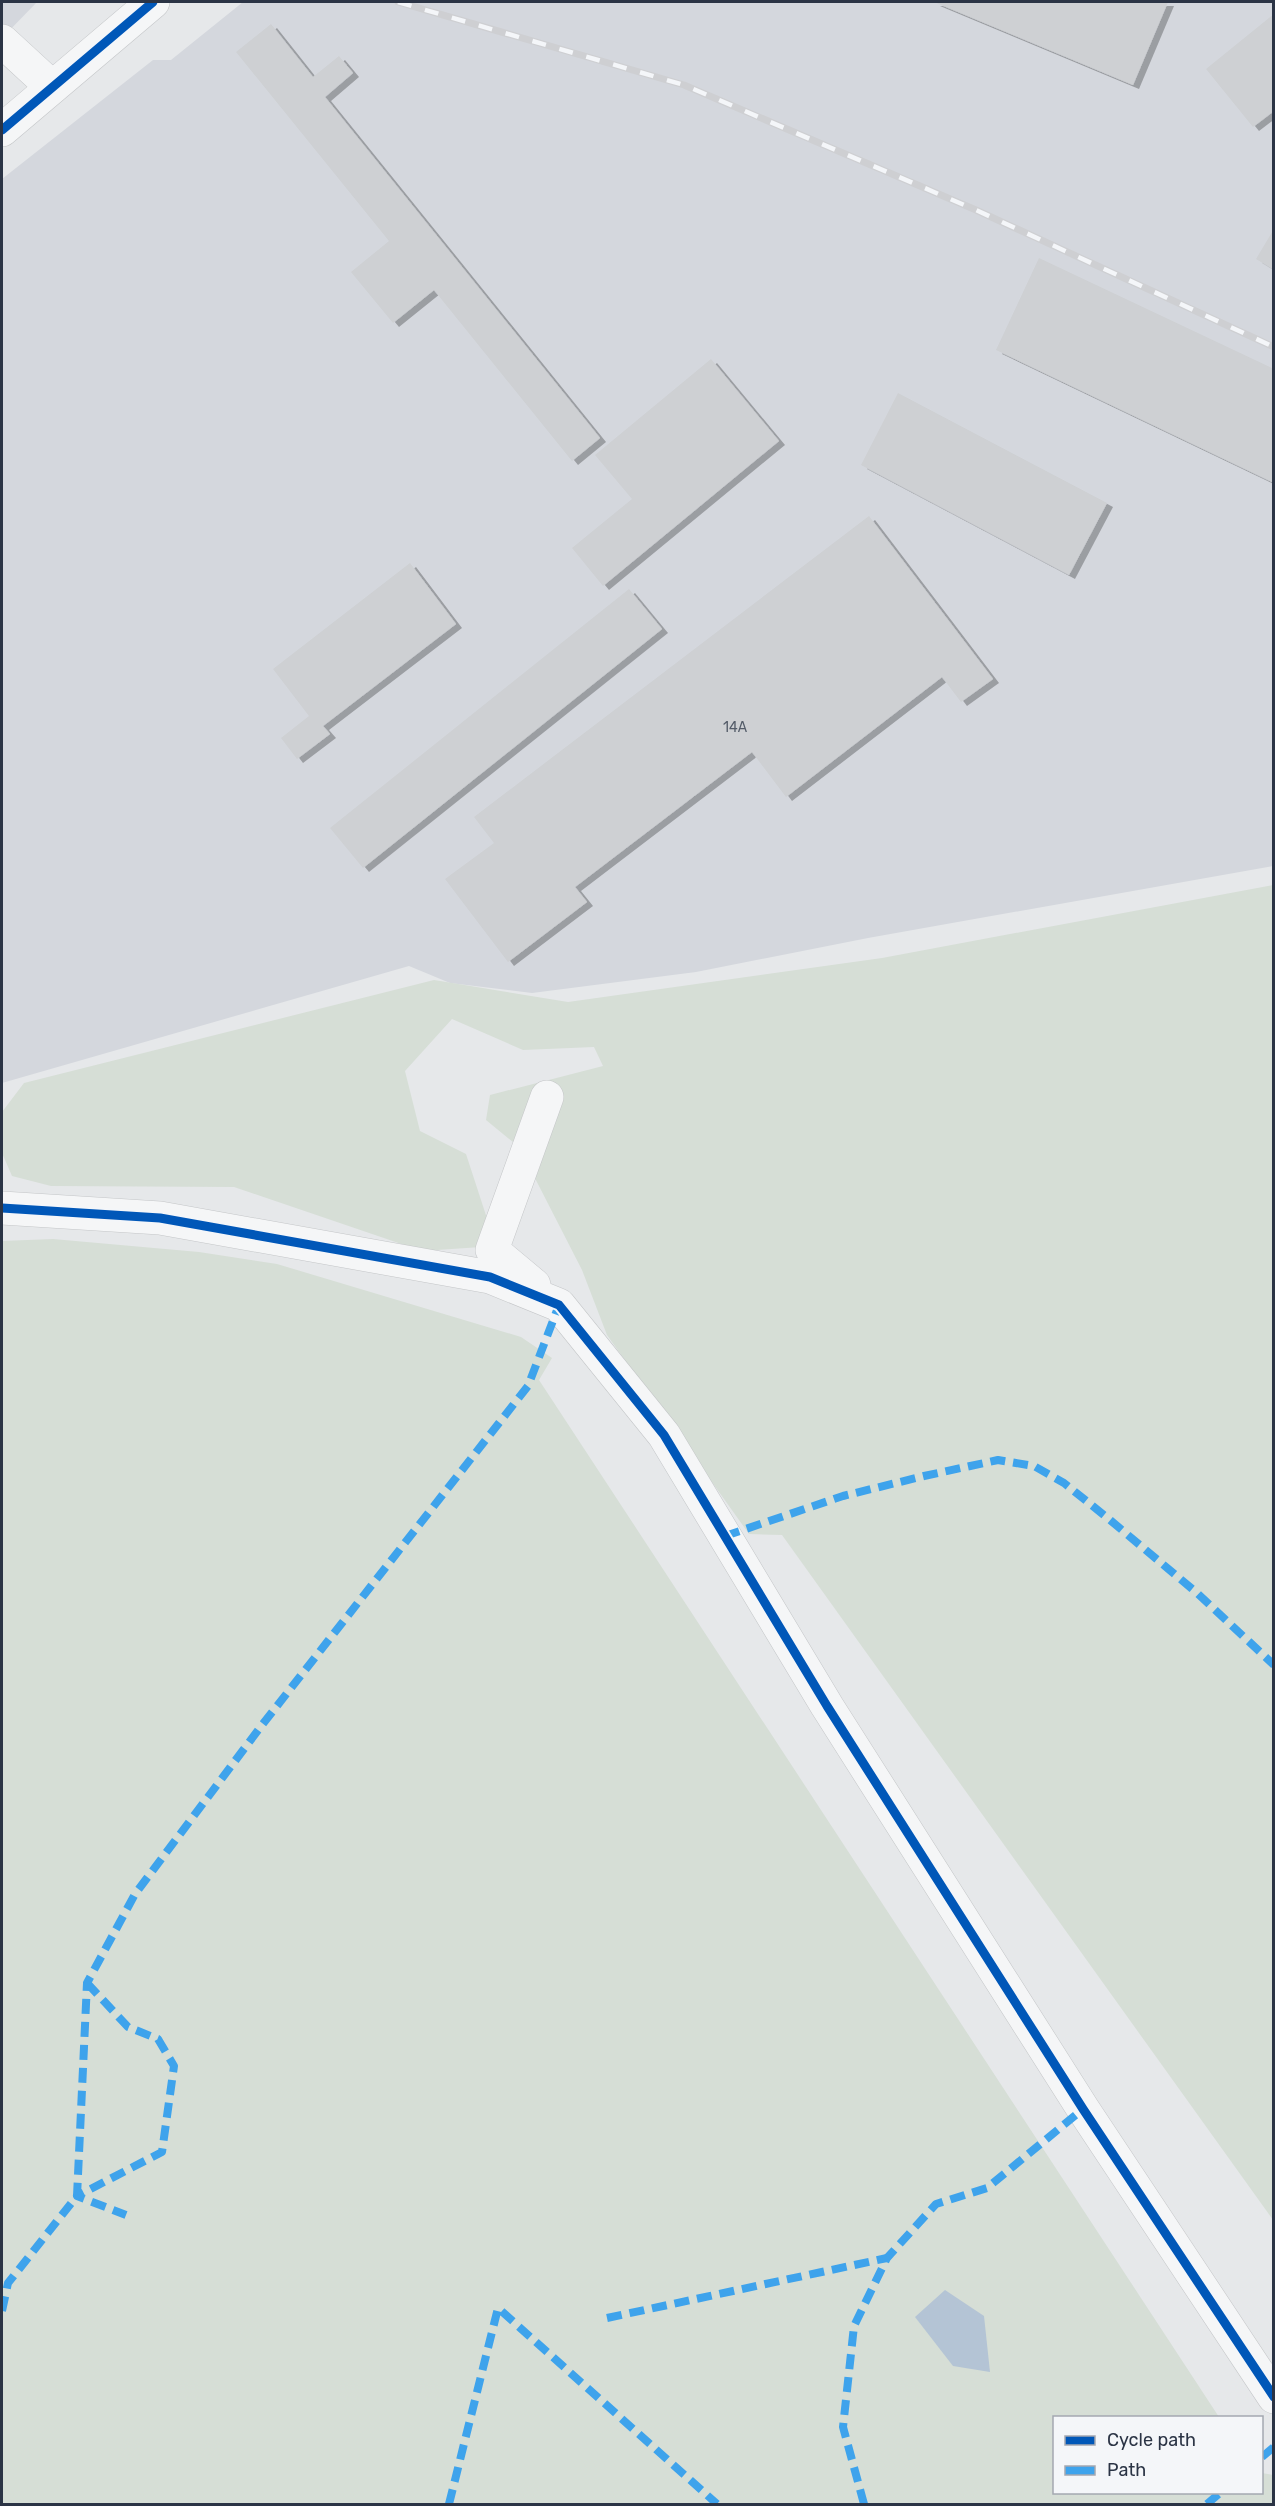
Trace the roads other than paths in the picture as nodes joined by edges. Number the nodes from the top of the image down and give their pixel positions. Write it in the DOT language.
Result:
graph roads {
  1 [pos="153,2"];
  2 [pos="2,42"];
  3 [pos="52,87"];
  4 [pos="2,130"];
  5 [pos="546,1097"];
  6 [pos="2,1208"];
  7 [pos="559,1305"];
  8 [pos="1274,2397"];
  1 -- 3 [label="street"];
  2 -- 3 [label="street"];
  3 -- 4 [label="street"];
  5 -- 7 [label="street"];
  6 -- 7 [label="street"];
  7 -- 8 [label="street"];
}
